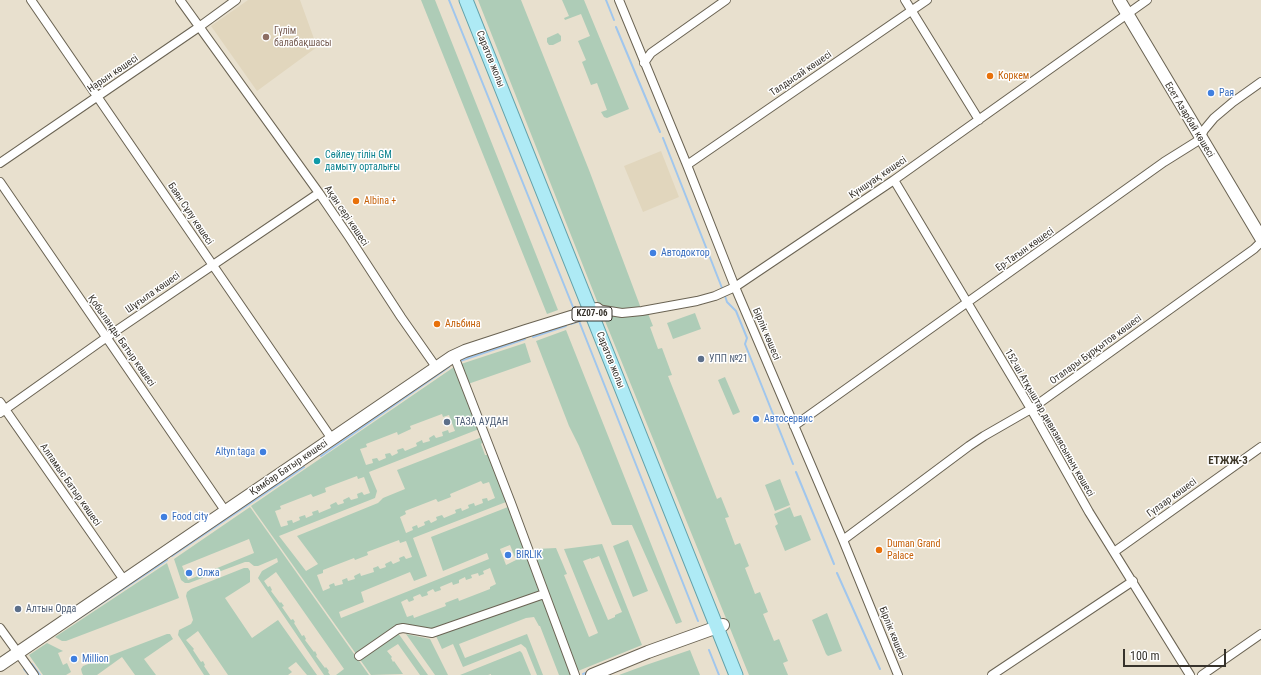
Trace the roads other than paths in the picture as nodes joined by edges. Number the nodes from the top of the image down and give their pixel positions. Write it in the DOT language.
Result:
graph roads {
  1 [pos="31,0"];
  2 [pos="180,0"];
  3 [pos="236,0"];
  4 [pos="466,0"];
  5 [pos="473,0"];
  6 [pos="619,0"];
  7 [pos="726,0"];
  8 [pos="905,0"];
  9 [pos="927,0"];
  10 [pos="1119,0"];
  11 [pos="1147,0"];
  12 [pos="912,11"];
  13 [pos="1127,15"];
  14 [pos="199,27"];
  15 [pos="644,63"];
  16 [pos="1261,82"];
  17 [pos="97,97"];
  18 [pos="979,120"];
  19 [pos="1200,138"];
  20 [pos="0,163"];
  21 [pos="687,165"];
  22 [pos="894,180"];
  23 [pos="0,182"];
  24 [pos="319,193"];
  25 [pos="1261,238"];
  26 [pos="1261,242"];
  27 [pos="212,264"];
  28 [pos="735,287"];
  29 [pos="967,303"];
  30 [pos="593,310"];
  31 [pos="107,337"];
  32 [pos="454,356"];
  33 [pos="436,367"];
  34 [pos="0,402"];
  35 [pos="1031,409"];
  36 [pos="3,411"];
  37 [pos="794,426"];
  38 [pos="332,439"];
  39 [pos="1261,447"];
  40 [pos="226,512"];
  41 [pos="843,540"];
  42 [pos="1114,552"];
  43 [pos="124,580"];
  44 [pos="1133,581"];
  45 [pos="544,594"];
  46 [pos="720,626"];
  47 [pos="0,628"];
  48 [pos="1261,634"];
  49 [pos="18,652"];
  50 [pos="359,656"];
  51 [pos="0,665"];
  52 [pos="34,675"];
  53 [pos="575,675"];
  54 [pos="592,675"];
  55 [pos="736,675"];
  56 [pos="743,675"];
  57 [pos="898,675"];
  58 [pos="992,675"];
  59 [pos="1190,675"];
  60 [pos="1202,675"];
  1 -- 17 [label="street, Баян Сұлу көшесі"];
  2 -- 14 [label="street, Ақан сері көшесі"];
  3 -- 14 [label="street, Нарын көшесі"];
  4 -- 30 [label="main road, Саратов жолы / KZ07-06"];
  5 -- 30 [label="main road, Саратов жолы / KZ07-06"];
  6 -- 15 [label="street, Бірлік көшесі"];
  7 -- 15 [label="street"];
  8 -- 12 [label="street"];
  9 -- 12 [label="street, Талдысай көшесі"];
  10 -- 13 [label="main road, Есет Азарбай көшесі"];
  11 -- 13 [label="street, Күншуақ көшесі"];
  12 -- 18 [label="street"];
  12 -- 21 [label="street, Талдысай көшесі"];
  13 -- 18 [label="street, Күншуақ көшесі"];
  13 -- 19 [label="main road, Есет Азарбай көшесі"];
  14 -- 17 [label="street, Нарын көшесі"];
  14 -- 24 [label="street, Ақан сері көшесі"];
  15 -- 21 [label="street, Бірлік көшесі"];
  16 -- 19 [label="street, Ер-Тағын көшесі"];
  17 -- 20 [label="street, Нарын көшесі"];
  17 -- 27 [label="street, Баян Сұлу көшесі"];
  18 -- 22 [label="street, Күншуақ көшесі"];
  19 -- 25 [label="main road, Есет Азарбай көшесі"];
  19 -- 29 [label="street, Ер-Тағын көшесі"];
  21 -- 28 [label="street, Бірлік көшесі"];
  22 -- 28 [label="street, Күншуақ көшесі"];
  22 -- 29 [label="street, 152-ші Атқыштар дивизиясының көшесі"];
  23 -- 31 [label="street, Қобыланды Батыр көшесі"];
  24 -- 27 [label="street, Шұғыла көшесі"];
  24 -- 33 [label="street, Ақан сері көшесі"];
  26 -- 35 [label="street, Оталары Бұрқытов көшесі"];
  27 -- 31 [label="street, Шұғыла көшесі"];
  27 -- 38 [label="street, Баян Сұлу көшесі"];
  28 -- 30 [label="street, Күншуақ көшесі"];
  28 -- 37 [label="street, Бірлік көшесі"];
  29 -- 35 [label="street, 152-ші Атқыштар дивизиясының көшесі"];
  29 -- 37 [label="street, Ер-Тағын көшесі"];
  30 -- 32 [label="main road, Қамбар Батыр көшесі"];
  30 -- 46 [label="main road, Саратов жолы / KZ07-06"];
  31 -- 36 [label="street, Шұғыла көшесі"];
  31 -- 40 [label="street, Қобыланды Батыр көшесі"];
  32 -- 33 [label="main road, Қамбар Батыр көшесі"];
  32 -- 45 [label="street"];
  33 -- 38 [label="main road, Қамбар Батыр көшесі"];
  34 -- 36 [label="street, Алпамыс Батыр көшесі"];
  35 -- 41 [label="street, Оталары Бұрқытов көшесі"];
  35 -- 42 [label="street, 152-ші Атқыштар дивизиясының көшесі"];
  36 -- 43 [label="street, Алпамыс Батыр көшесі"];
  37 -- 41 [label="street, Бірлік көшесі"];
  38 -- 40 [label="main road, Қамбар Батыр көшесі"];
  39 -- 42 [label="street, Гүлзар көшесі"];
  40 -- 43 [label="main road, Қамбар Батыр көшесі"];
  41 -- 57 [label="street, Бірлік көшесі"];
  42 -- 44 [label="street, 152-ші Атқыштар дивизиясының көшесі"];
  43 -- 49 [label="main road, Қамбар Батыр көшесі"];
  44 -- 58 [label="street"];
  44 -- 59 [label="street, 152-ші Атқыштар дивизиясының көшесі"];
  45 -- 50 [label="street"];
  45 -- 53 [label="street"];
  46 -- 54 [label="main road"];
  46 -- 55 [label="main road, Саратов жолы / KZ07-06"];
  46 -- 56 [label="main road, Саратов жолы / KZ07-06"];
  47 -- 49 [label="street"];
  48 -- 60 [label="street"];
  49 -- 51 [label="main road, Қамбар Батыр көшесі"];
  49 -- 52 [label="street"];
}
